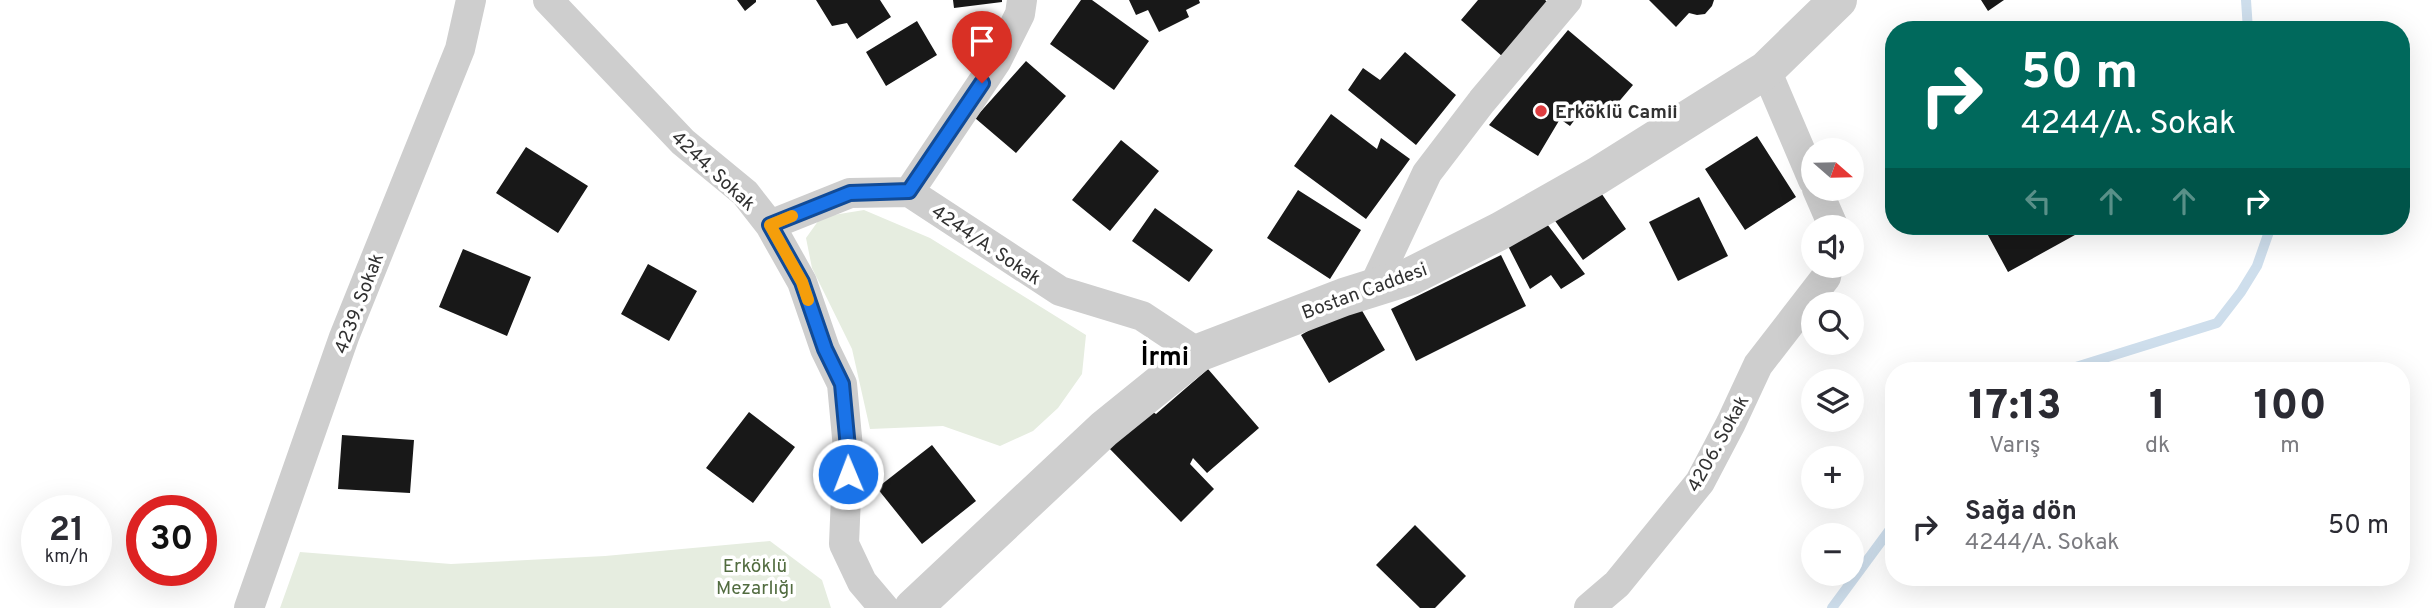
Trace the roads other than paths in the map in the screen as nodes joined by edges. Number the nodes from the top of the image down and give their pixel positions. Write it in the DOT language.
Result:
graph roads {
  1 [pos="471,0"];
  2 [pos="548,0"];
  3 [pos="1022,0"];
  4 [pos="1567,0"];
  5 [pos="1834,1"];
  6 [pos="1766,71"];
  7 [pos="1801,152"];
  8 [pos="909,191"];
  9 [pos="770,225"];
  10 [pos="1825,278"];
  11 [pos="1373,288"];
  12 [pos="1198,353"];
  13 [pos="249,608"];
  14 [pos="884,608"];
  15 [pos="913,608"];
  16 [pos="1589,608"];
  1 -- 13 [label="street, 4239. Sokak"];
  2 -- 9 [label="street, 4244. Sokak"];
  3 -- 8 [label="street"];
  4 -- 11 [label="street"];
  5 -- 6 [label="street, Bostan Caddesi"];
  6 -- 7 [label="street"];
  6 -- 11 [label="street, Bostan Caddesi"];
  8 -- 9 [label="street"];
  8 -- 12 [label="street, 4244/A. Sokak"];
  9 -- 14 [label="street, 4244. Sokak"];
  10 -- 16 [label="street, 4206. Sokak"];
  11 -- 12 [label="street, Bostan Caddesi"];
  12 -- 15 [label="street, Bostan Caddesi"];
}
